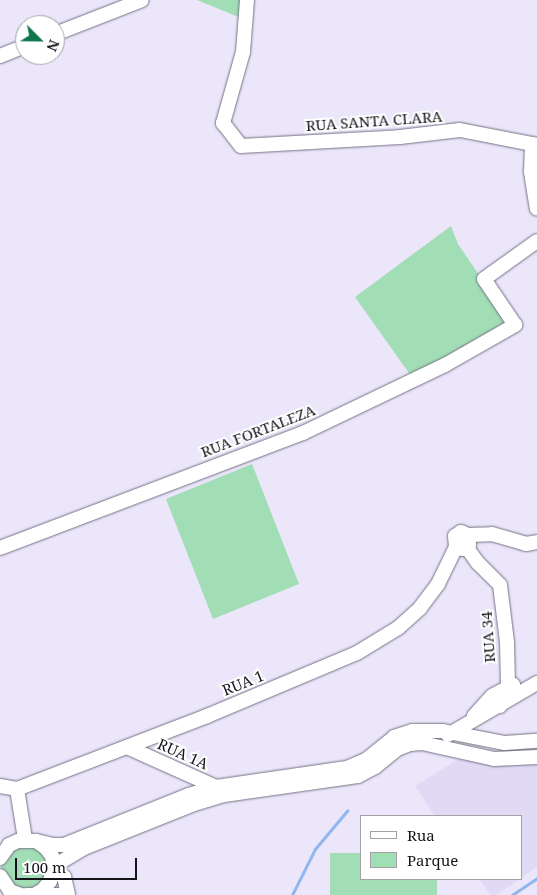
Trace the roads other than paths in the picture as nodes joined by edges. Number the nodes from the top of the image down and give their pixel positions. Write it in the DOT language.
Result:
graph roads {
  1 [pos="142,0"];
  2 [pos="247,0"];
  3 [pos="65,30"];
  4 [pos="15,50"];
  5 [pos="0,56"];
  6 [pos="534,145"];
  7 [pos="537,209"];
  8 [pos="537,241"];
  9 [pos="537,542"];
  10 [pos="464,543"];
  11 [pos="2,548"];
  12 [pos="537,681"];
  13 [pos="508,686"];
  14 [pos="500,706"];
  15 [pos="472,718"];
  16 [pos="451,733"];
  17 [pos="537,741"];
  18 [pos="416,743"];
  19 [pos="127,747"];
  20 [pos="537,757"];
  21 [pos="0,786"];
  22 [pos="17,789"];
  23 [pos="217,792"];
  24 [pos="27,840"];
  25 [pos="0,842"];
  26 [pos="0,858"];
  27 [pos="59,868"];
  28 [pos="1,879"];
  29 [pos="21,895"];
  30 [pos="26,895"];
  31 [pos="34,895"];
  32 [pos="44,895"];
  33 [pos="50,895"];
  34 [pos="67,895"];
  1 -- 3 [label="street"];
  2 -- 6 [label="street, RUA SANTA CLARA"];
  4 -- 5 [label="street"];
  6 -- 7 [label="street"];
  8 -- 11 [label="street, RUA FORTALEZA"];
  9 -- 10 [label="street"];
  10 -- 13 [label="street, RUA 34"];
  10 -- 19 [label="street, RUA 1"];
  12 -- 13 [label="street"];
  12 -- 14 [label="street"];
  13 -- 14 [label="street"];
  13 -- 15 [label="street"];
  14 -- 15 [label="street"];
  15 -- 16 [label="street"];
  16 -- 17 [label="street"];
  16 -- 18 [label="street"];
  16 -- 23 [label="street"];
  18 -- 20 [label="street"];
  18 -- 23 [label="street"];
  19 -- 22 [label="street, RUA 1"];
  19 -- 23 [label="street, RUA 1A"];
  21 -- 22 [label="street"];
  22 -- 24 [label="street"];
  23 -- 24 [label="street"];
  23 -- 27 [label="street"];
  24 -- 25 [label="street"];
  24 -- 26 [label="street"];
  24 -- 27 [label="street"];
  27 -- 31 [label="street"];
  27 -- 34 [label="street"];
  28 -- 29 [label="street"];
  30 -- 31 [label="street"];
  31 -- 32 [label="street"];
  33 -- 34 [label="street"];
}
